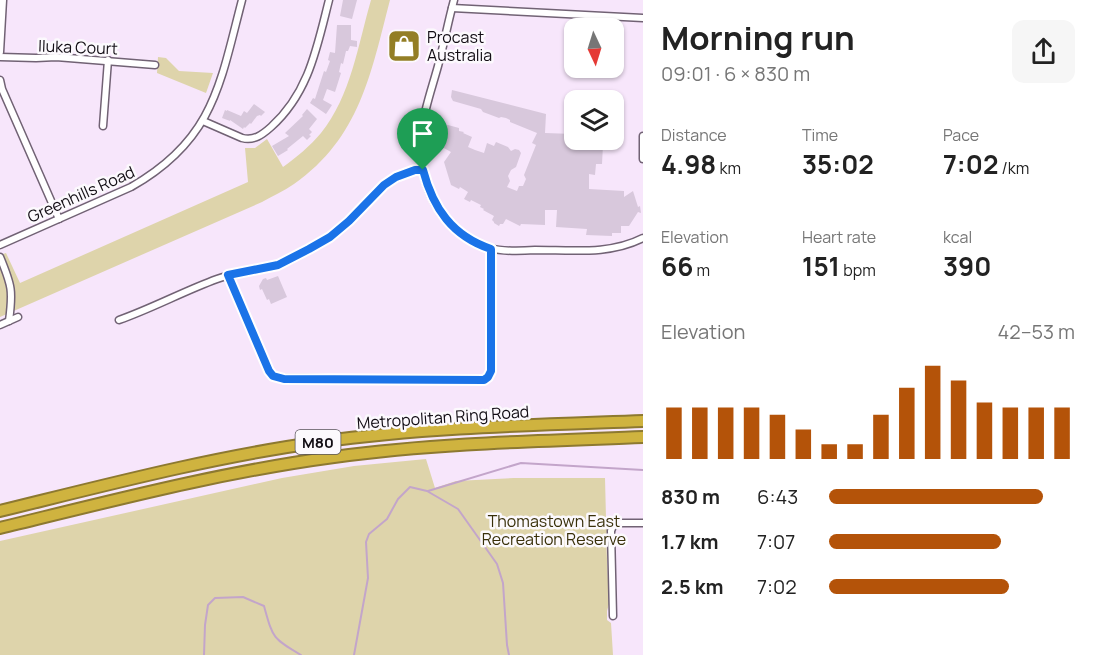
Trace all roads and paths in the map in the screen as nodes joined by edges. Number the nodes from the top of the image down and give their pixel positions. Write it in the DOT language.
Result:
graph roads {
  1 [pos="3,0"];
  2 [pos="242,0"];
  3 [pos="329,0"];
  4 [pos="454,0"];
  5 [pos="452,8"];
  6 [pos="643,18"];
  7 [pos="0,52"];
  8 [pos="0,57"];
  9 [pos="108,60"];
  10 [pos="155,64"];
  11 [pos="0,80"];
  12 [pos="203,121"];
  13 [pos="103,126"];
  14 [pos="643,136"];
  15 [pos="643,159"];
  16 [pos="423,170"];
  17 [pos="59,219"];
  18 [pos="643,238"];
  19 [pos="0,245"];
  20 [pos="491,249"];
  21 [pos="0,257"];
  22 [pos="228,275"];
  23 [pos="18,317"];
  24 [pos="119,320"];
  25 [pos="9,321"];
  26 [pos="0,325"];
  27 [pos="643,422"];
  28 [pos="643,438"];
  29 [pos="0,512"];
  30 [pos="643,523"];
  31 [pos="0,528"];
  32 [pos="613,616"];
  1 -- 7 [label="street"];
  2 -- 12 [label="street, Greenhills Road"];
  3 -- 12 [label="street"];
  4 -- 5 [label="street"];
  5 -- 6 [label="street"];
  5 -- 16 [label="street"];
  8 -- 9 [label="street, Iluka Court"];
  9 -- 10 [label="street, Iluka Court"];
  9 -- 13 [label="street"];
  11 -- 17 [label="street"];
  12 -- 17 [label="street, Greenhills Road"];
  14 -- 15 [label="street"];
  16 -- 20 [label="street"];
  16 -- 22 [label="street"];
  17 -- 19 [label="street, Greenhills Road"];
  18 -- 20 [label="street"];
  20 -- 22 [label="street"];
  21 -- 25 [label="street"];
  22 -- 24 [label="street"];
  23 -- 25 [label="street"];
  25 -- 26 [label="street"];
  27 -- 29 [label="highway, Metropolitan Ring Road / M80"];
  28 -- 31 [label="highway, Metropolitan Ring Road / M80"];
  30 -- 32 [label="street"];
}
